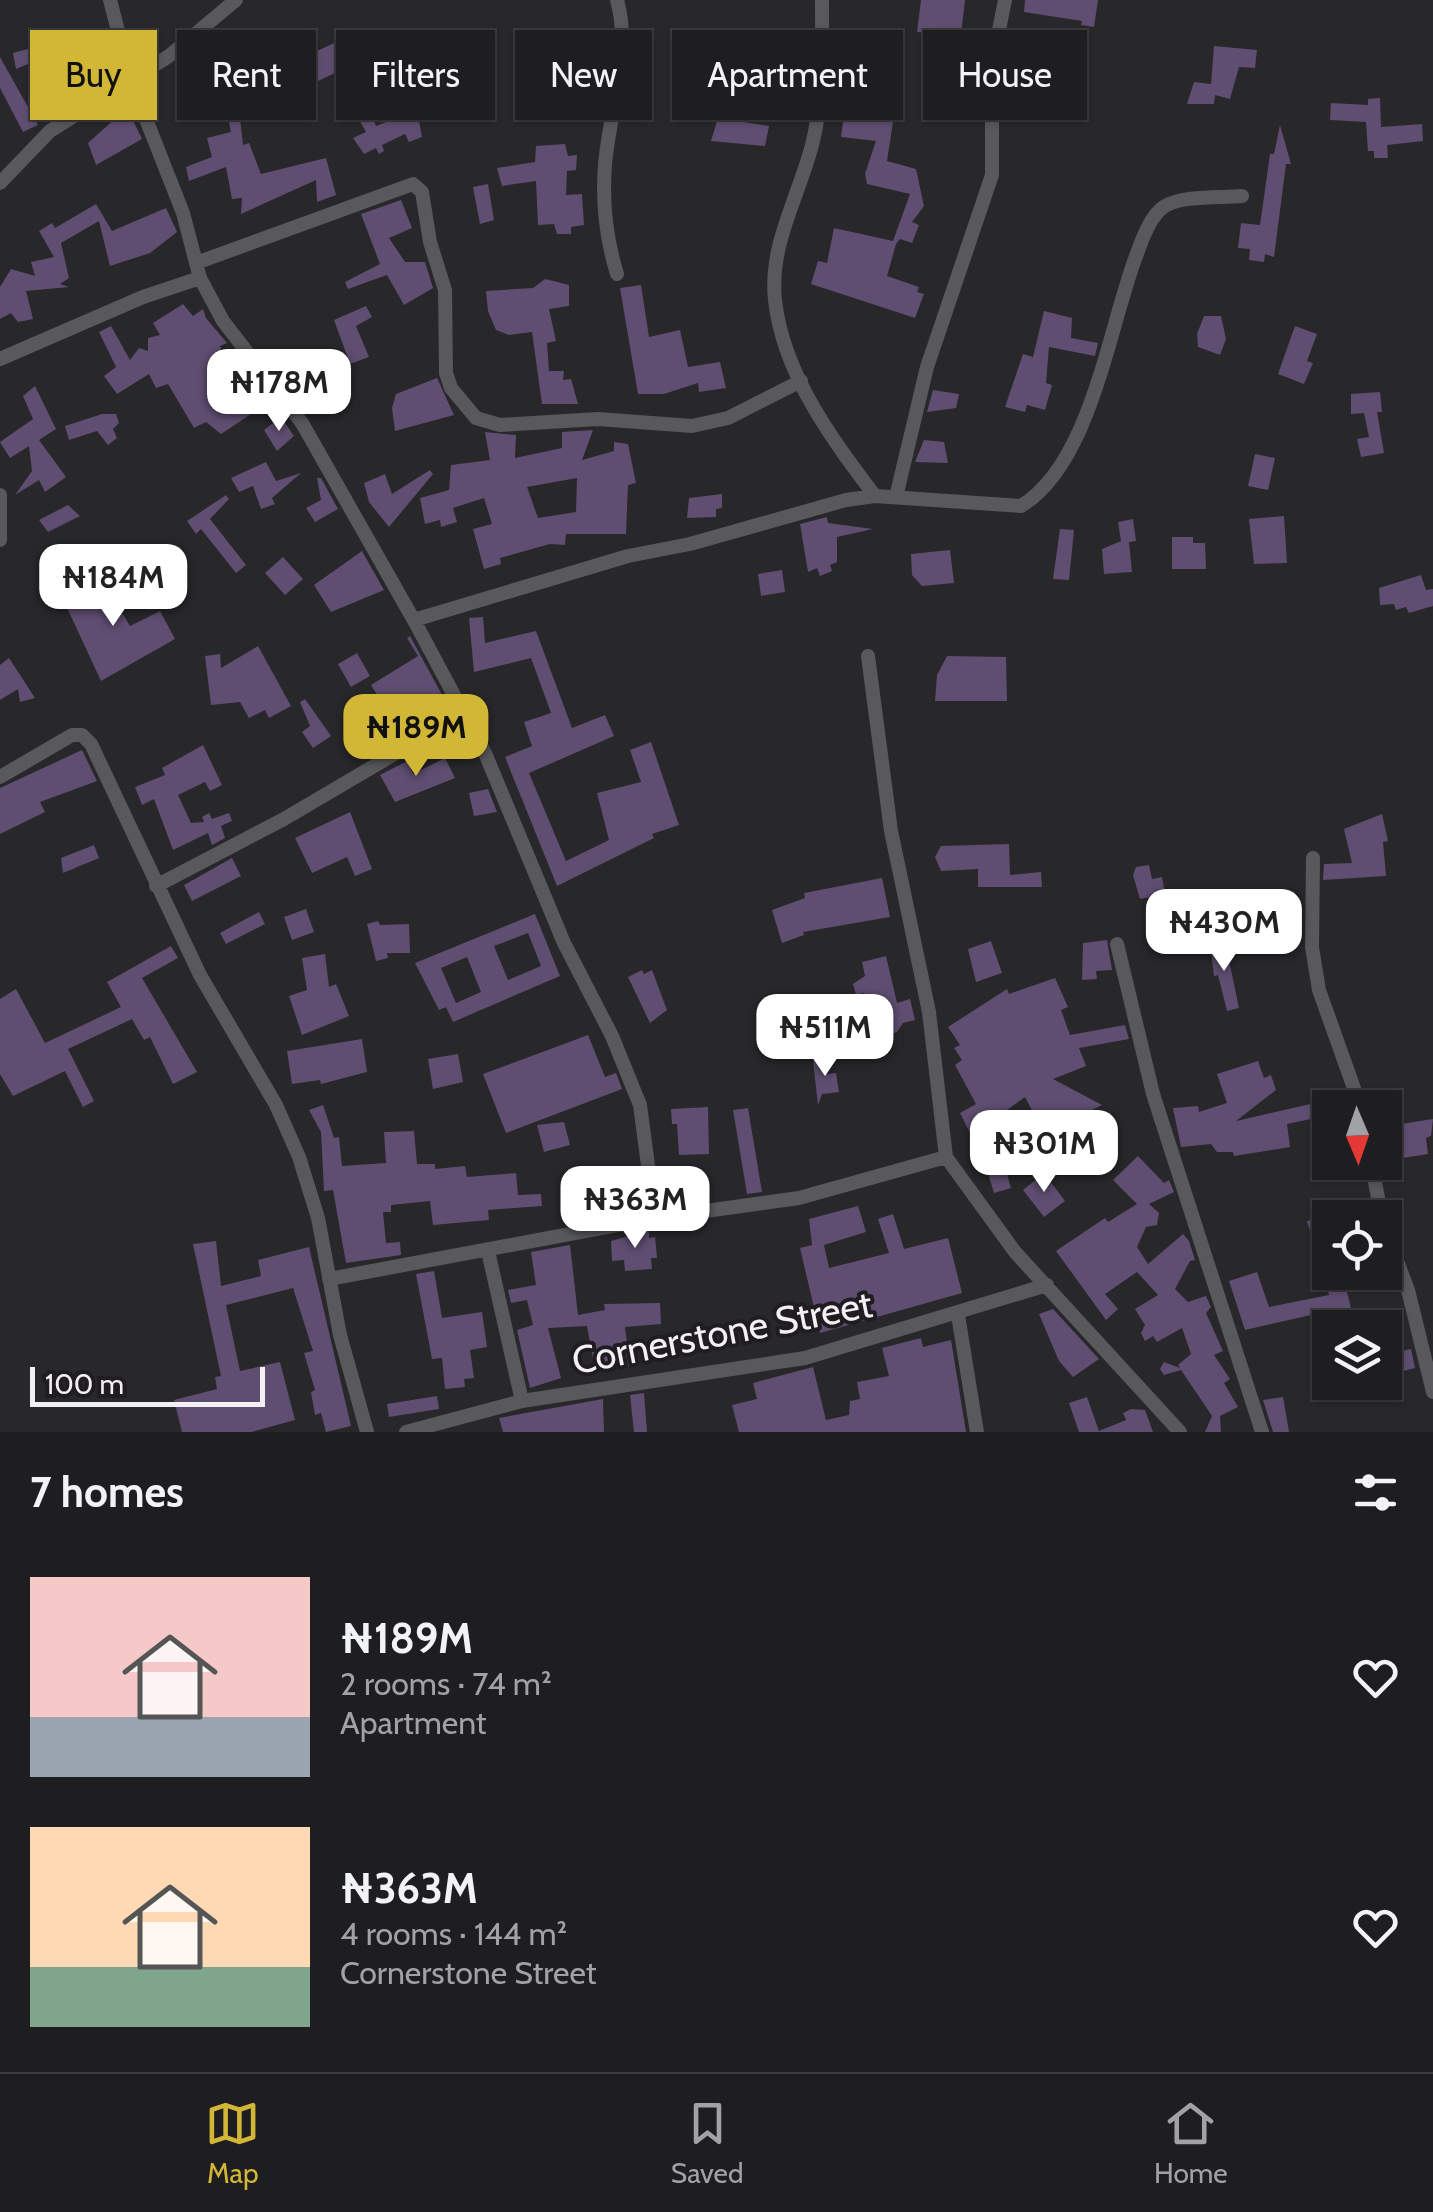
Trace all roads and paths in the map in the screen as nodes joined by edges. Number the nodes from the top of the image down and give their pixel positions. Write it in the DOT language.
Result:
graph roads {
  1 [pos="110,0"];
  2 [pos="236,0"];
  3 [pos="617,0"];
  4 [pos="822,0"];
  5 [pos="1005,0"];
  6 [pos="118,30"];
  7 [pos="157,61"];
  8 [pos="69,120"];
  9 [pos="146,120"];
  10 [pos="0,183"];
  11 [pos="1242,196"];
  12 [pos="198,270"];
  13 [pos="617,274"];
  14 [pos="0,359"];
  15 [pos="802,381"];
  16 [pos="0,495"];
  17 [pos="875,496"];
  18 [pos="896,498"];
  19 [pos="0,540"];
  20 [pos="414,620"];
  21 [pos="868,656"];
  22 [pos="464,713"];
  23 [pos="0,776"];
  24 [pos="1313,858"];
  25 [pos="156,886"];
  26 [pos="1116,944"];
  27 [pos="1355,1090"];
  28 [pos="946,1157"];
  29 [pos="656,1218"];
  30 [pos="488,1251"];
  31 [pos="1402,1274"];
  32 [pos="330,1279"];
  33 [pos="1047,1286"];
  34 [pos="958,1314"];
  35 [pos="1433,1392"];
  36 [pos="522,1401"];
  37 [pos="367,1432"];
  38 [pos="406,1432"];
  39 [pos="977,1432"];
  40 [pos="1180,1432"];
  41 [pos="1262,1432"];
  1 -- 6 [label="street"];
  2 -- 7 [label="street"];
  3 -- 13 [label="street"];
  4 -- 15 [label="street"];
  5 -- 18 [label="street"];
  8 -- 10 [label="street"];
  9 -- 12 [label="street"];
  11 -- 18 [label="street"];
  12 -- 14 [label="street"];
  12 -- 15 [label="street"];
  12 -- 20 [label="street"];
  15 -- 17 [label="street"];
  16 -- 19 [label="street"];
  17 -- 18 [label="street"];
  17 -- 20 [label="street"];
  20 -- 22 [label="street"];
  21 -- 28 [label="street"];
  22 -- 25 [label="street"];
  22 -- 29 [label="street"];
  23 -- 25 [label="street"];
  24 -- 27 [label="street"];
  25 -- 32 [label="street"];
  26 -- 41 [label="street"];
  28 -- 29 [label="street"];
  28 -- 33 [label="street"];
  29 -- 30 [label="street"];
  30 -- 32 [label="street"];
  30 -- 36 [label="street"];
  31 -- 35 [label="street"];
  32 -- 37 [label="street"];
  33 -- 34 [label="street, Cornerstone Street"];
  33 -- 40 [label="street"];
  34 -- 36 [label="street, Cornerstone Street"];
  34 -- 39 [label="street"];
  36 -- 38 [label="street, Cornerstone Street"];
}
